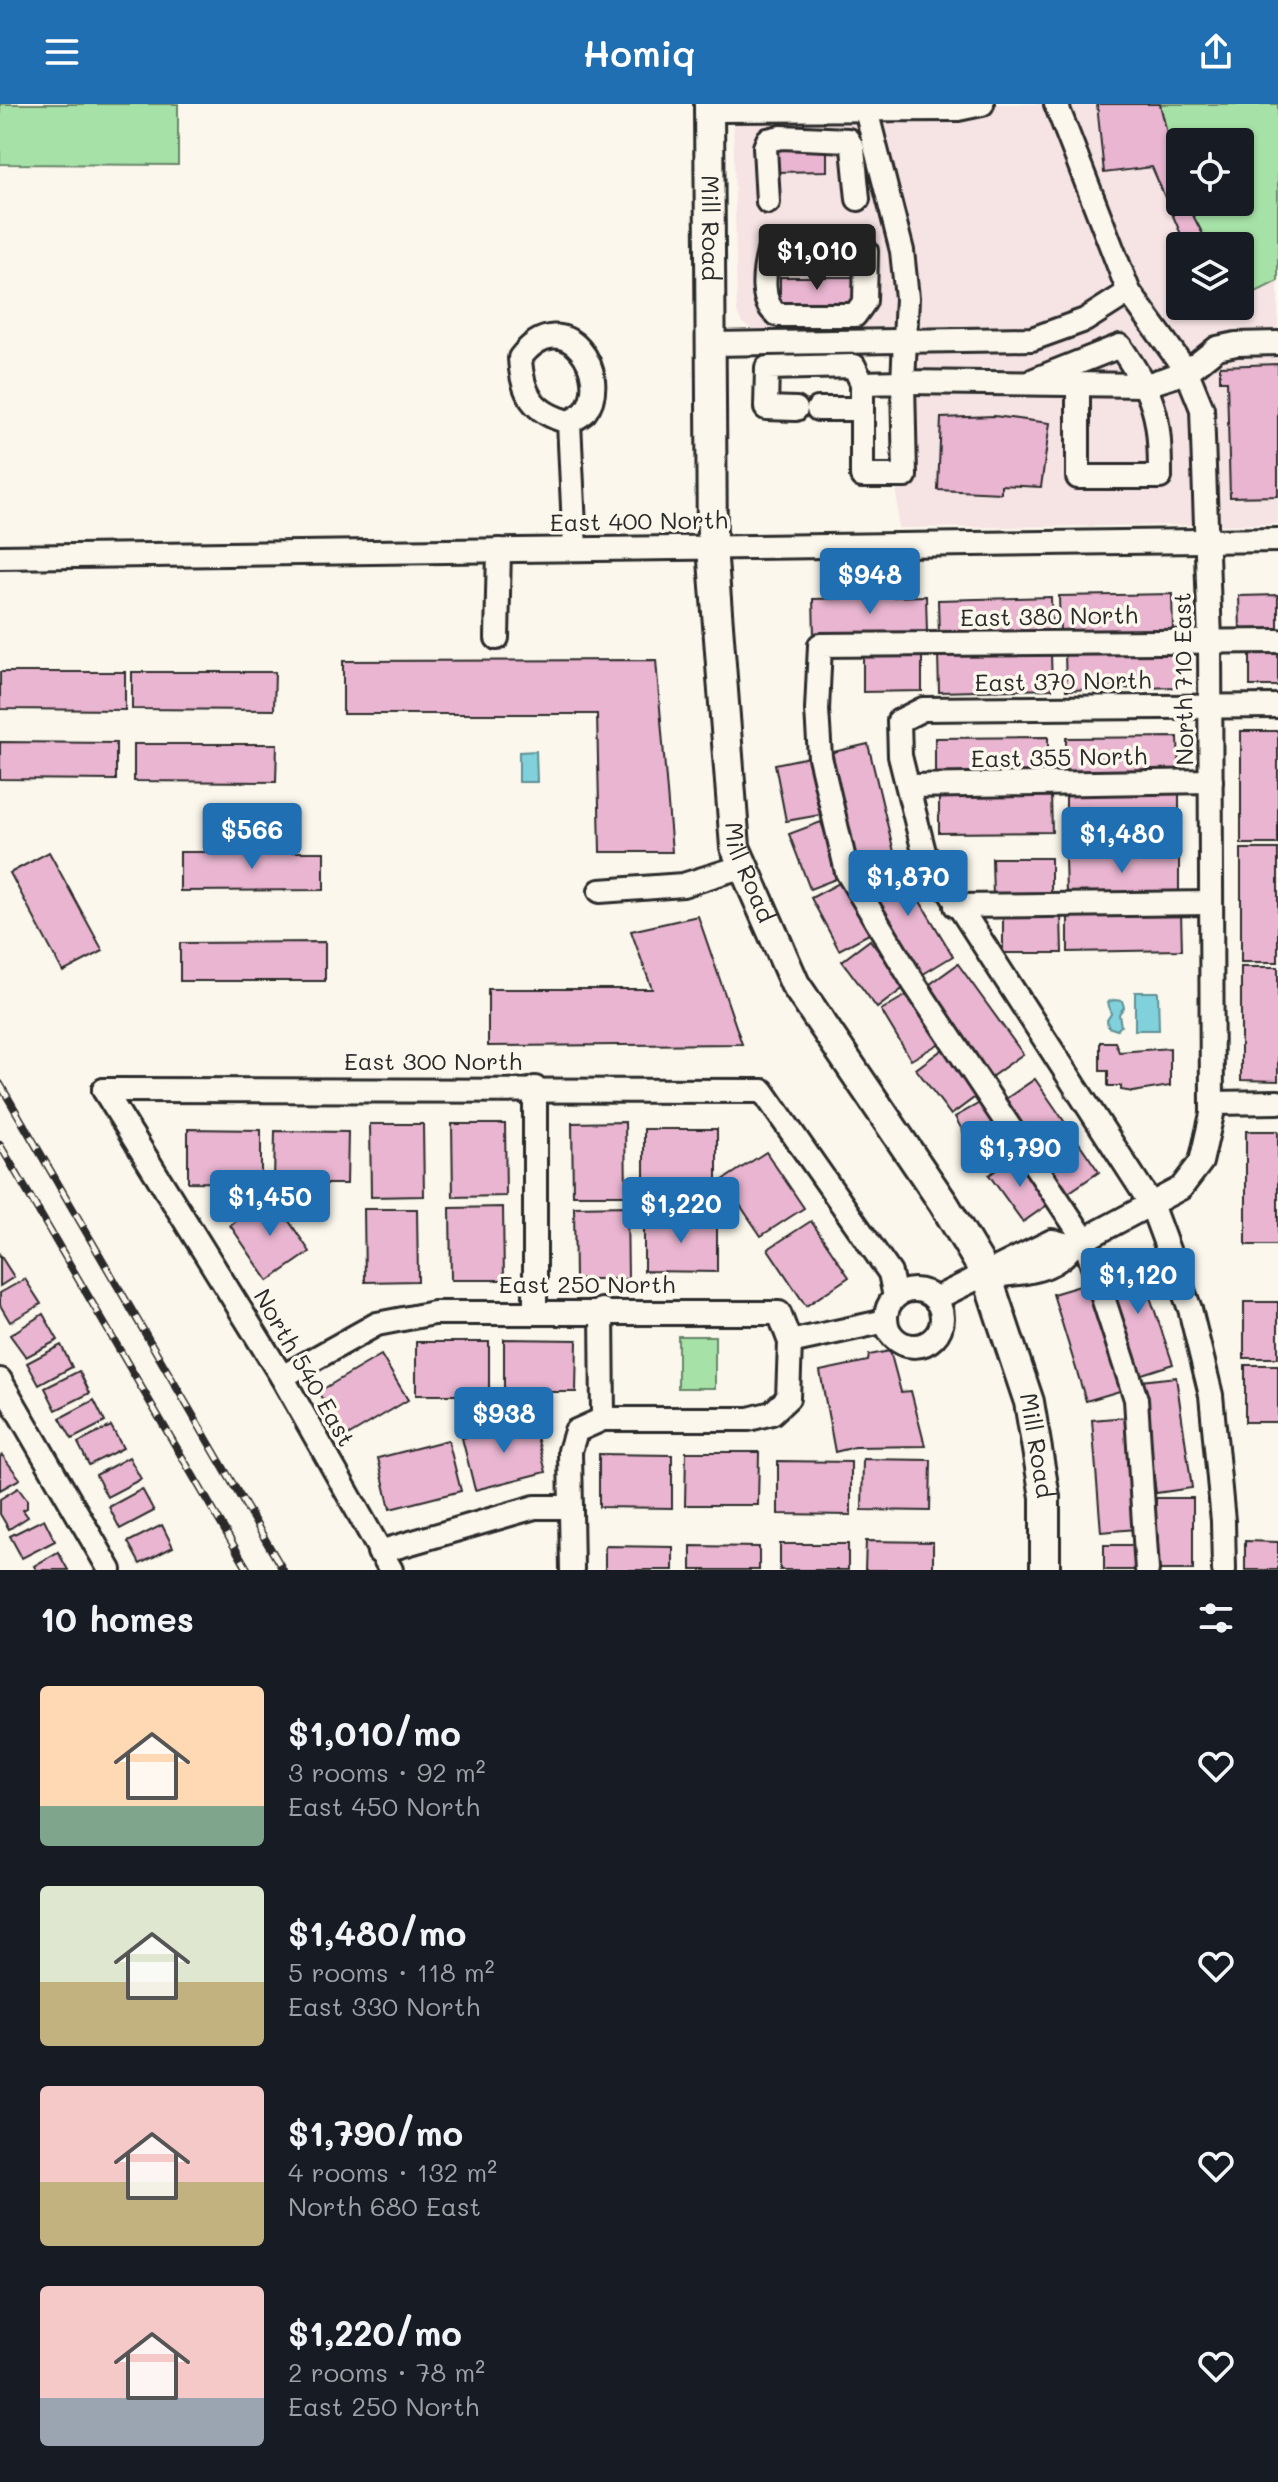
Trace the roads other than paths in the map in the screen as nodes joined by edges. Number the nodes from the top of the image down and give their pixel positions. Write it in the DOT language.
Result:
graph roads {
  1 [pos="982,104"];
  2 [pos="1056,104"];
  3 [pos="709,107"];
  4 [pos="932,107"];
  5 [pos="866,110"];
  6 [pos="858,199"];
  7 [pos="768,202"];
  8 [pos="866,251"];
  9 [pos="769,252"];
  10 [pos="1129,292"];
  11 [pos="904,341"];
  12 [pos="1278,343"];
  13 [pos="712,344"];
  14 [pos="1187,372"];
  15 [pos="903,382"];
  16 [pos="862,383"];
  17 [pos="1022,385"];
  18 [pos="1078,385"];
  19 [pos="1146,385"];
  20 [pos="862,409"];
  21 [pos="569,422"];
  22 [pos="1278,540"];
  23 [pos="1207,542"];
  24 [pos="712,547"];
  25 [pos="575,549"];
  26 [pos="499,550"];
  27 [pos="0,557"];
  28 [pos="497,638"];
  29 [pos="1210,641"];
  30 [pos="1278,641"];
  31 [pos="1211,706"];
  32 [pos="1278,706"];
  33 [pos="1211,781"];
  34 [pos="909,786"];
  35 [pos="744,866"];
  36 [pos="600,891"];
  37 [pos="1211,903"];
  38 [pos="956,906"];
  39 [pos="535,1088"];
  40 [pos="104,1090"];
  41 [pos="1278,1102"];
  42 [pos="1212,1103"];
  43 [pos="1151,1204"];
  44 [pos="1078,1242"];
  45 [pos="987,1276"];
  46 [pos="895,1297"];
  47 [pos="935,1299"];
  48 [pos="602,1310"];
  49 [pos="535,1312"];
  50 [pos="886,1321"];
  51 [pos="790,1342"];
  52 [pos="282,1377"];
  53 [pos="0,1380"];
  54 [pos="603,1419"];
  55 [pos="571,1507"];
  56 [pos="385,1561"];
  57 [pos="110,1570"];
  58 [pos="572,1570"];
  59 [pos="1045,1570"];
  60 [pos="1147,1570"];
  61 [pos="1224,1570"];
  1 -- 4 [label="street"];
  2 -- 10 [label="street, North 710 East"];
  3 -- 5 [label="street"];
  3 -- 13 [label="main road, Mill Road"];
  4 -- 5 [label="street"];
  5 -- 11 [label="street"];
  6 -- 7 [label="street"];
  8 -- 9 [label="street"];
  10 -- 11 [label="street"];
  10 -- 14 [label="street, North 710 East"];
  11 -- 13 [label="street"];
  11 -- 15 [label="street"];
  12 -- 14 [label="street"];
  13 -- 24 [label="main road, Mill Road"];
  14 -- 19 [label="street"];
  14 -- 23 [label="street, North 710 East"];
  15 -- 16 [label="street"];
  15 -- 17 [label="street"];
  15 -- 20 [label="street"];
  16 -- 20 [label="street"];
  16 -- 20 [label="street"];
  17 -- 18 [label="street"];
  17 -- 19 [label="street"];
  18 -- 19 [label="street"];
  18 -- 19 [label="street"];
  21 -- 25 [label="street"];
  22 -- 23 [label="street, East 400 North"];
  23 -- 24 [label="street, East 400 North"];
  23 -- 29 [label="street, North 710 East"];
  24 -- 25 [label="street, East 400 North"];
  24 -- 35 [label="main road, Mill Road"];
  25 -- 26 [label="street, East 400 North"];
  26 -- 27 [label="street, East 400 North"];
  26 -- 28 [label="street"];
  29 -- 30 [label="street, East 380 North"];
  29 -- 31 [label="street, North 710 East"];
  29 -- 44 [label="street, East 380 North"];
  31 -- 32 [label="street, East 370 North"];
  31 -- 33 [label="street, North 710 East"];
  31 -- 34 [label="street, East 370 North"];
  33 -- 34 [label="street, East 355 North"];
  33 -- 37 [label="street, North 710 East"];
  34 -- 38 [label="street"];
  35 -- 36 [label="street"];
  35 -- 45 [label="main road, Mill Road"];
  37 -- 38 [label="street"];
  37 -- 42 [label="street, North 710 East"];
  38 -- 43 [label="street"];
  39 -- 40 [label="street, East 300 North"];
  39 -- 46 [label="street, East 300 North"];
  39 -- 49 [label="street"];
  40 -- 52 [label="street, North 540 East"];
  41 -- 42 [label="street"];
  42 -- 43 [label="street, North 710 East"];
  43 -- 44 [label="street, North 710 East"];
  43 -- 61 [label="street"];
  44 -- 45 [label="street, North 710 East"];
  44 -- 60 [label="street"];
  45 -- 47 [label="street"];
  45 -- 59 [label="main road, Mill Road"];
  46 -- 47 [label="street"];
  46 -- 50 [label="street"];
  47 -- 50 [label="street"];
  48 -- 49 [label="street, East 250 North"];
  48 -- 51 [label="street, East 250 North"];
  48 -- 54 [label="street"];
  49 -- 52 [label="street, East 250 North"];
  50 -- 51 [label="street"];
  51 -- 54 [label="street"];
  52 -- 56 [label="street, North 540 East"];
  53 -- 57 [label="street"];
  54 -- 55 [label="street"];
  55 -- 56 [label="street"];
  55 -- 58 [label="street"];
}
